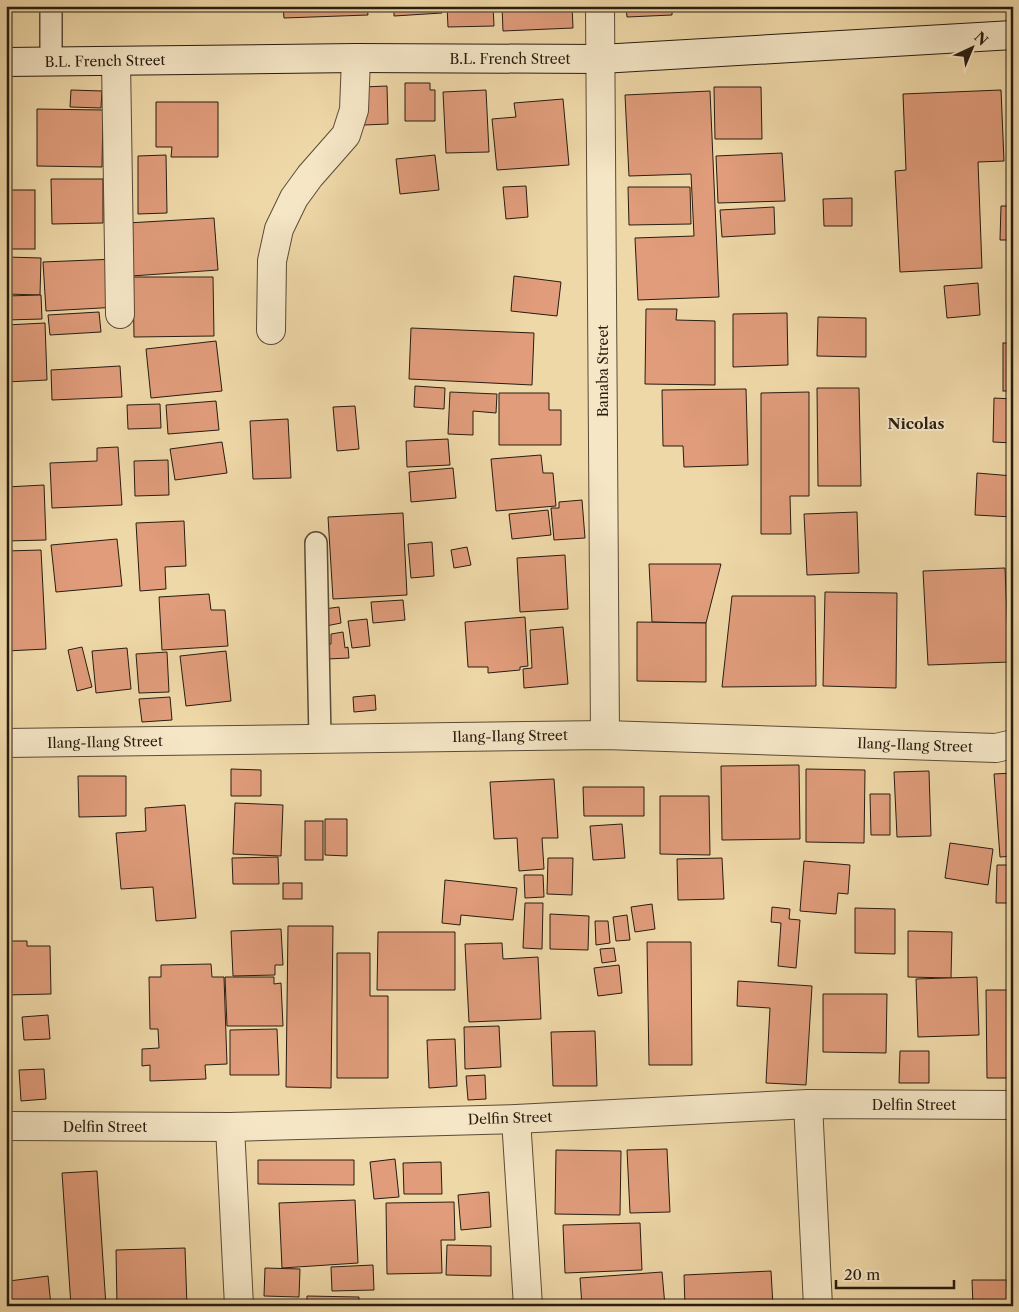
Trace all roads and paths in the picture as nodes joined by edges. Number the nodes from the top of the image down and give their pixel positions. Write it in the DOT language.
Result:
graph roads {
  1 [pos="51,6"];
  2 [pos="600,6"];
  3 [pos="1013,35"];
  4 [pos="356,58"];
  5 [pos="601,59"];
  6 [pos="116,61"];
  7 [pos="6,62"];
  8 [pos="51,62"];
  9 [pos="120,314"];
  10 [pos="271,330"];
  11 [pos="316,543"];
  12 [pos="605,735"];
  13 [pos="320,739"];
  14 [pos="6,743"];
  15 [pos="1013,744"];
  16 [pos="808,1104"];
  17 [pos="1013,1105"];
  18 [pos="516,1119"];
  19 [pos="6,1126"];
  20 [pos="230,1127"];
  21 [pos="238,1306"];
  22 [pos="528,1306"];
  23 [pos="818,1306"];
  1 -- 8 [label="lane"];
  2 -- 5 [label="street, Banaba Street"];
  3 -- 5 [label="street, B.L. French Street"];
  4 -- 5 [label="street, B.L. French Street"];
  4 -- 6 [label="street, B.L. French Street"];
  4 -- 10 [label="street"];
  5 -- 12 [label="street, Banaba Street"];
  6 -- 8 [label="street, B.L. French Street"];
  6 -- 9 [label="street"];
  7 -- 8 [label="street, B.L. French Street"];
  11 -- 13 [label="lane"];
  12 -- 13 [label="street, Ilang-Ilang Street"];
  12 -- 15 [label="street, Ilang-Ilang Street"];
  13 -- 14 [label="street, Ilang-Ilang Street"];
  16 -- 17 [label="street, Delfin Street"];
  16 -- 18 [label="street, Delfin Street"];
  16 -- 23 [label="street"];
  18 -- 20 [label="street, Delfin Street"];
  18 -- 22 [label="street"];
  19 -- 20 [label="street, Delfin Street"];
  20 -- 21 [label="street"];
}
